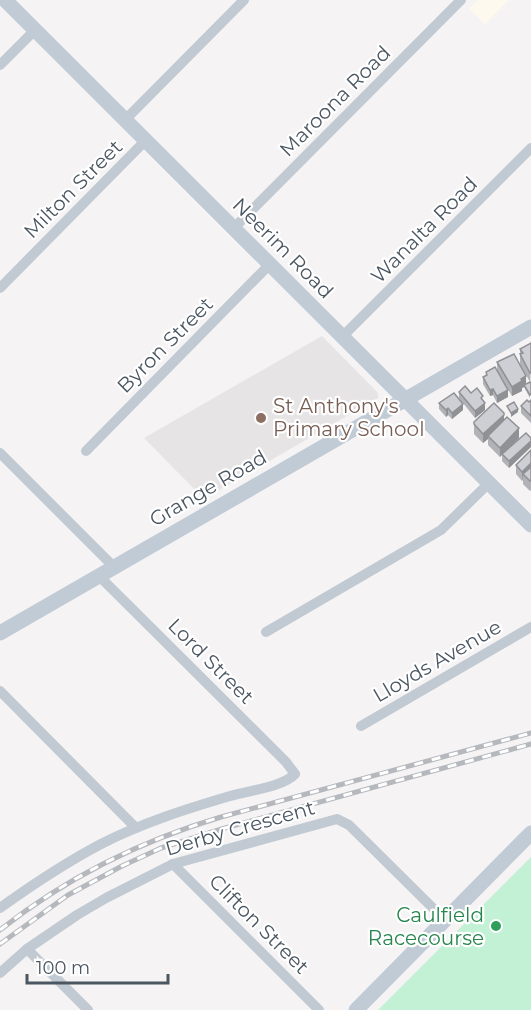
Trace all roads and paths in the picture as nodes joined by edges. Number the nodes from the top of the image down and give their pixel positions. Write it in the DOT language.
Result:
graph roads {
  1 [pos="5,0"];
  2 [pos="244,0"];
  3 [pos="461,0"];
  4 [pos="35,30"];
  5 [pos="0,66"];
  6 [pos="125,120"];
  7 [pos="146,140"];
  8 [pos="531,148"];
  9 [pos="234,228"];
  10 [pos="270,264"];
  11 [pos="0,288"];
  12 [pos="531,327"];
  13 [pos="342,337"];
  14 [pos="405,399"];
  15 [pos="86,451"];
  16 [pos="0,453"];
  17 [pos="489,483"];
  18 [pos="531,525"];
  19 [pos="114,567"];
  20 [pos="99,576"];
  21 [pos="531,627"];
  22 [pos="2,630"];
  23 [pos="266,632"];
  24 [pos="0,691"];
  25 [pos="362,726"];
  26 [pos="136,828"];
  27 [pos="531,833"];
  28 [pos="173,864"];
  29 [pos="0,908"];
  30 [pos="445,920"];
  31 [pos="27,949"];
  32 [pos="0,973"];
  33 [pos="88,1010"];
  34 [pos="319,1010"];
  35 [pos="356,1010"];
  1 -- 4 [label="main road, Neerim Road"];
  2 -- 6 [label="street"];
  3 -- 9 [label="street, Maroona Road"];
  4 -- 5 [label="street"];
  4 -- 6 [label="main road, Neerim Road"];
  6 -- 7 [label="main road, Neerim Road"];
  7 -- 9 [label="main road, Neerim Road"];
  7 -- 11 [label="street, Milton Street"];
  8 -- 13 [label="street, Wanalta Road"];
  9 -- 10 [label="main road, Neerim Road"];
  10 -- 13 [label="main road, Neerim Road"];
  10 -- 15 [label="street, Byron Street"];
  12 -- 14 [label="main road, Grange Road"];
  13 -- 14 [label="main road, Neerim Road"];
  14 -- 17 [label="main road, Neerim Road"];
  14 -- 19 [label="main road, Grange Road"];
  16 -- 19 [label="street"];
  17 -- 18 [label="main road, Neerim Road"];
  17 -- 23 [label="street"];
  19 -- 20 [label="main road, Grange Road"];
  20 -- 22 [label="main road, Grange Road"];
  20 -- 26 [label="street, Lord Street"];
  21 -- 25 [label="street, Lloyds Avenue"];
  24 -- 26 [label="street"];
  26 -- 29 [label="street"];
  27 -- 30 [label="main road"];
  28 -- 30 [label="street, Derby Crescent"];
  28 -- 31 [label="street, Derby Crescent"];
  28 -- 34 [label="street, Clifton Street"];
  30 -- 35 [label="main road"];
  31 -- 32 [label="street, Derby Crescent"];
  31 -- 33 [label="street"];
}
